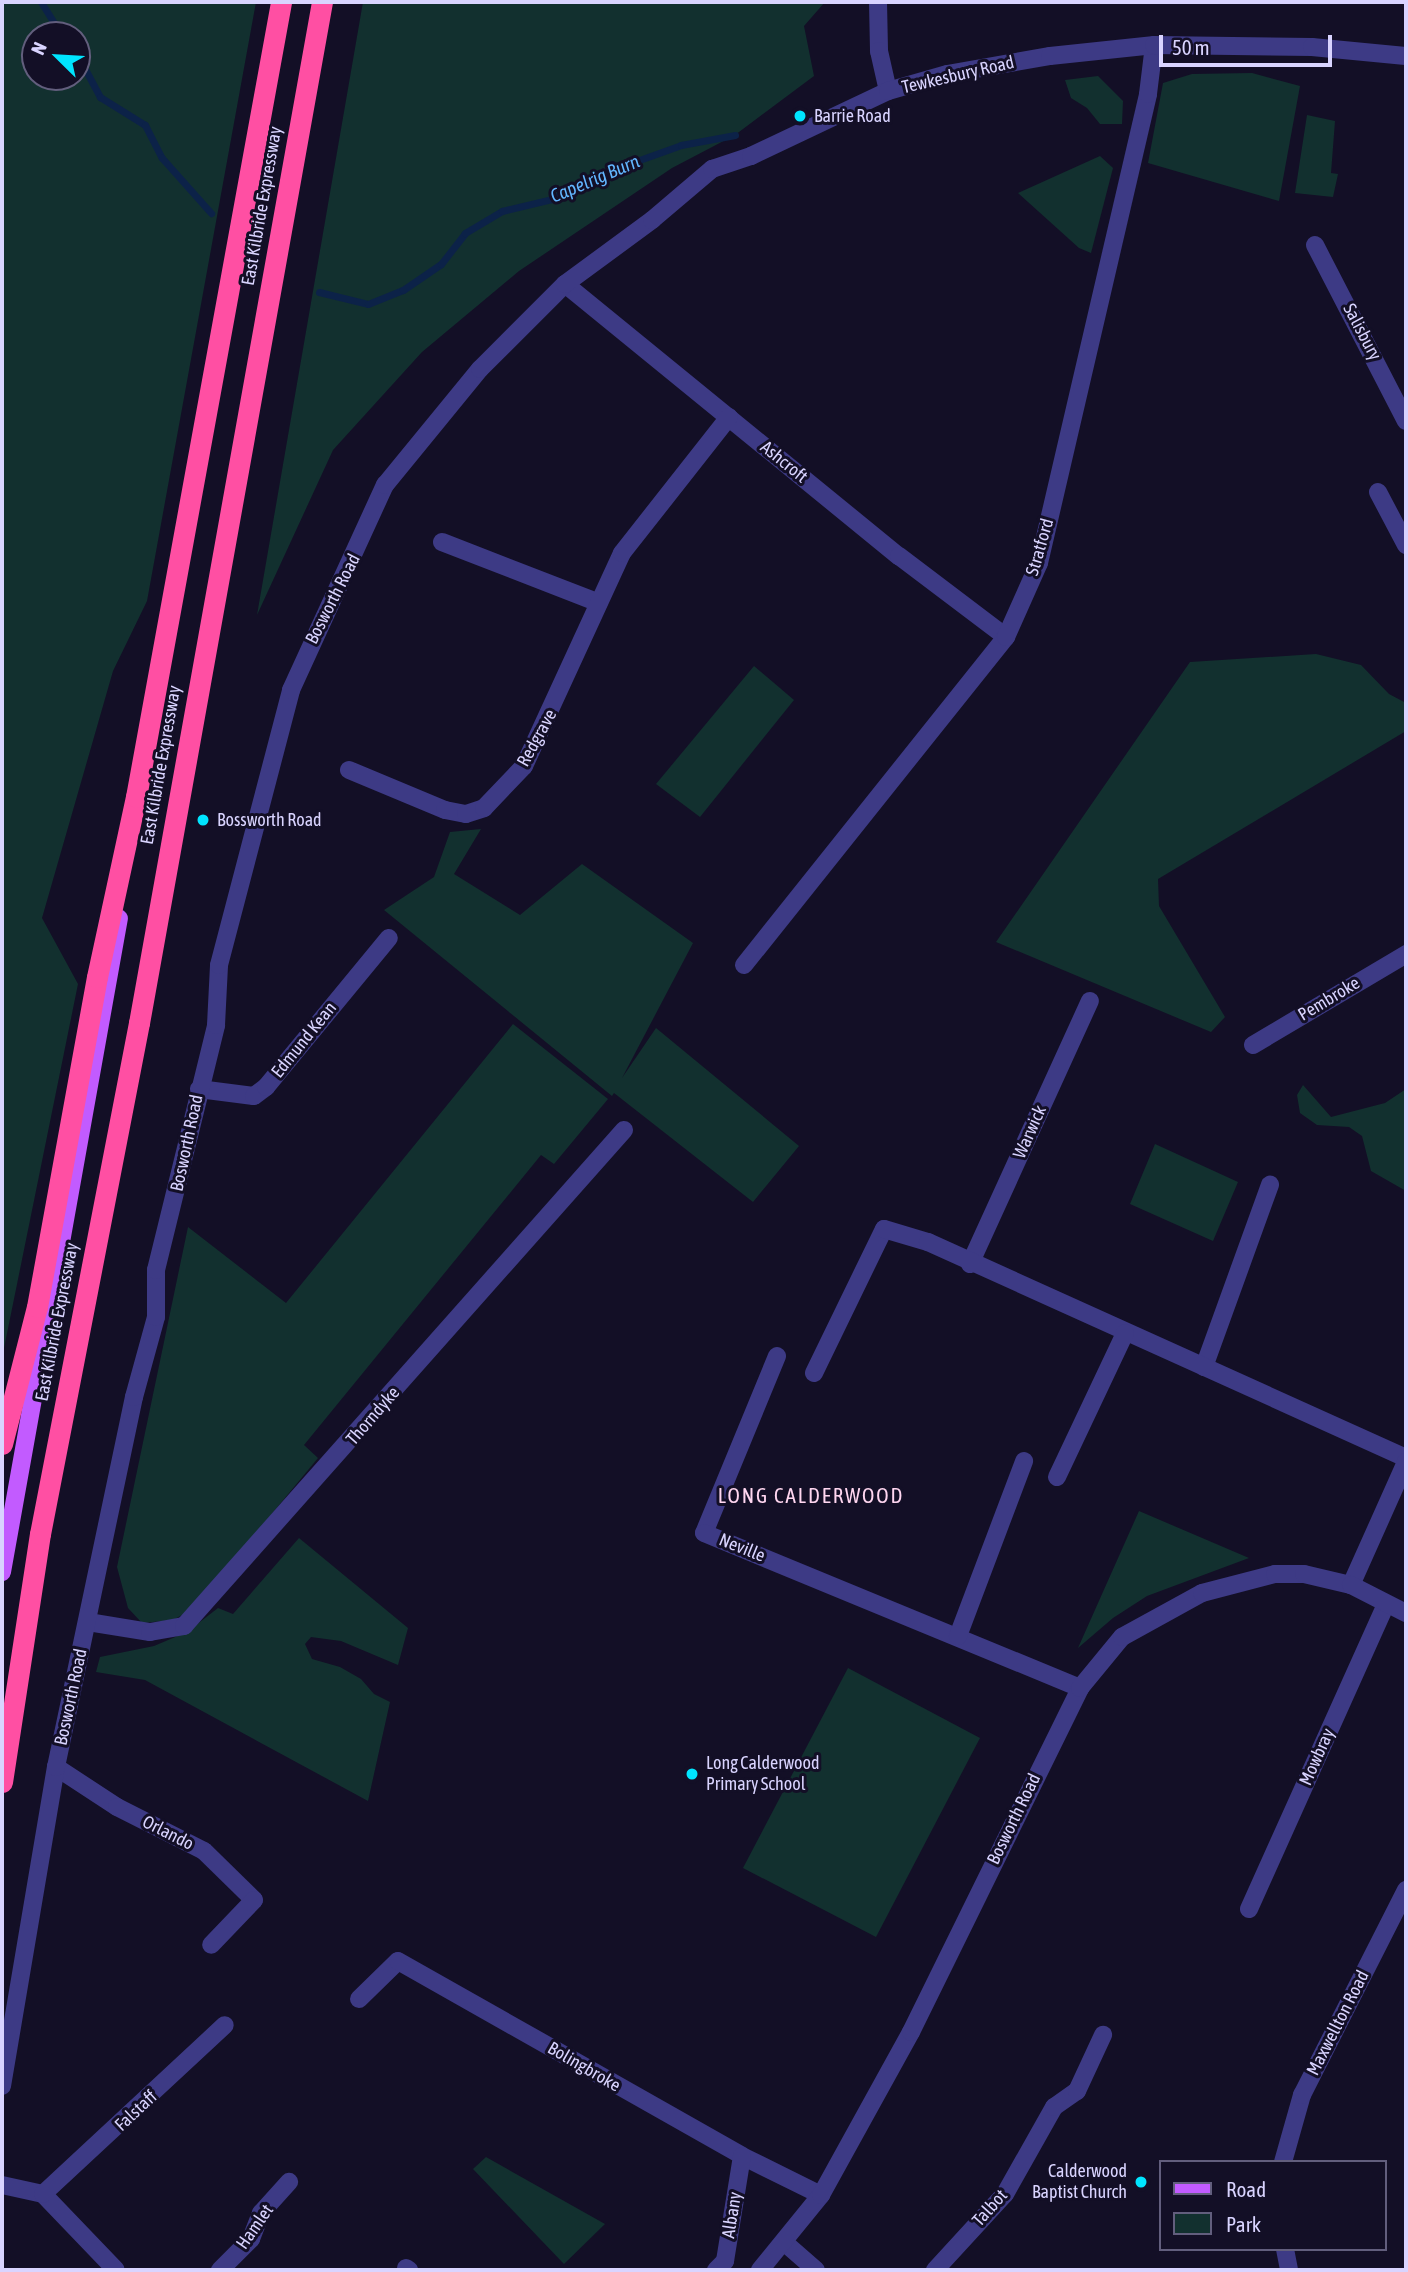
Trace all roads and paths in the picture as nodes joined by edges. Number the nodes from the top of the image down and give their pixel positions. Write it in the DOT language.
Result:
graph roads {
  1 [pos="281,2"];
  2 [pos="321,2"];
  3 [pos="878,2"];
  4 [pos="1154,44"];
  5 [pos="1406,56"];
  6 [pos="888,92"];
  7 [pos="1315,245"];
  8 [pos="565,284"];
  9 [pos="729,417"];
  10 [pos="1406,421"];
  11 [pos="1378,492"];
  12 [pos="1406,541"];
  13 [pos="442,542"];
  14 [pos="600,603"];
  15 [pos="1006,636"];
  16 [pos="349,770"];
  17 [pos="136,797"];
  18 [pos="389,938"];
  19 [pos="1406,954"];
  20 [pos="744,965"];
  21 [pos="1090,1001"];
  22 [pos="1253,1045"];
  23 [pos="199,1088"];
  24 [pos="624,1130"];
  25 [pos="1270,1185"];
  26 [pos="970,1264"];
  27 [pos="1125,1333"];
  28 [pos="776,1356"];
  29 [pos="1204,1367"];
  30 [pos="814,1373"];
  31 [pos="2,1444"];
  32 [pos="1406,1460"];
  33 [pos="1024,1461"];
  34 [pos="1057,1477"];
  35 [pos="40,1534"];
  36 [pos="2,1572"];
  37 [pos="1350,1586"];
  38 [pos="1386,1604"];
  39 [pos="1406,1613"];
  40 [pos="88,1622"];
  41 [pos="958,1636"];
  42 [pos="1080,1688"];
  43 [pos="2,1720"];
  44 [pos="56,1767"];
  45 [pos="2,1782"];
  46 [pos="1406,1890"];
  47 [pos="1249,1909"];
  48 [pos="211,1945"];
  49 [pos="359,1999"];
  50 [pos="225,2025"];
  51 [pos="1103,2035"];
  52 [pos="2,2086"];
  53 [pos="742,2156"];
  54 [pos="1284,2160"];
  55 [pos="289,2182"];
  56 [pos="2,2185"];
  57 [pos="43,2194"];
  58 [pos="821,2195"];
  59 [pos="786,2243"];
  60 [pos="1285,2251"];
  61 [pos="116,2270"];
  62 [pos="220,2270"];
  63 [pos="716,2270"];
  64 [pos="760,2270"];
  65 [pos="816,2270"];
  66 [pos="935,2270"];
  67 [pos="1289,2270"];
  1 -- 17 [label="highway, East Kilbride Expressway"];
  2 -- 35 [label="highway, East Kilbride Expressway"];
  3 -- 6 [label="street"];
  4 -- 5 [label="street, Tewkesbury Road"];
  4 -- 6 [label="street, Tewkesbury Road"];
  4 -- 15 [label="street, Stratford"];
  6 -- 8 [label="street, Tewkesbury Road"];
  7 -- 10 [label="street, Salisbury"];
  8 -- 9 [label="street, Ashcroft"];
  8 -- 23 [label="street, Bosworth Road"];
  9 -- 14 [label="street, Redgrave"];
  9 -- 15 [label="street, Ashcroft"];
  11 -- 12 [label="street"];
  13 -- 14 [label="street"];
  14 -- 16 [label="street, Redgrave"];
  15 -- 20 [label="street, Stratford"];
  17 -- 31 [label="highway, East Kilbride Expressway"];
  17 -- 36 [label="main road, East Kilbride Expressway"];
  18 -- 23 [label="street, Edmund Kean"];
  19 -- 22 [label="street, Pembroke"];
  21 -- 26 [label="street, Warwick"];
  23 -- 40 [label="street, Bosworth Road"];
  24 -- 40 [label="street, Thorndyke"];
  25 -- 29 [label="street"];
  26 -- 27 [label="street"];
  26 -- 30 [label="street"];
  27 -- 29 [label="street"];
  27 -- 34 [label="street"];
  28 -- 41 [label="street, Neville"];
  29 -- 32 [label="street"];
  32 -- 37 [label="street"];
  33 -- 41 [label="street"];
  35 -- 43 [label="main road, East Kilbride Expressway"];
  35 -- 45 [label="highway, East Kilbride Expressway"];
  37 -- 38 [label="street, Bosworth Road"];
  37 -- 42 [label="street, Bosworth Road"];
  38 -- 39 [label="street, Bosworth Road"];
  38 -- 47 [label="street, Mowbray"];
  40 -- 44 [label="street, Bosworth Road"];
  41 -- 42 [label="street, Neville"];
  42 -- 58 [label="street, Bosworth Road"];
  44 -- 48 [label="street, Orlando"];
  44 -- 52 [label="street, Bosworth Road"];
  46 -- 54 [label="street, Maxwellton Road"];
  49 -- 53 [label="street, Bolingbroke"];
  50 -- 57 [label="street, Falstaff"];
  51 -- 66 [label="street, Talbot"];
  53 -- 58 [label="street, Bolingbroke"];
  53 -- 63 [label="street, Albany"];
  55 -- 62 [label="street, Hamlet"];
  56 -- 57 [label="street"];
  57 -- 61 [label="street"];
  58 -- 59 [label="street, Bosworth Road"];
  59 -- 64 [label="street, Bosworth Road"];
  59 -- 65 [label="street"];
  60 -- 67 [label="street"];
}
